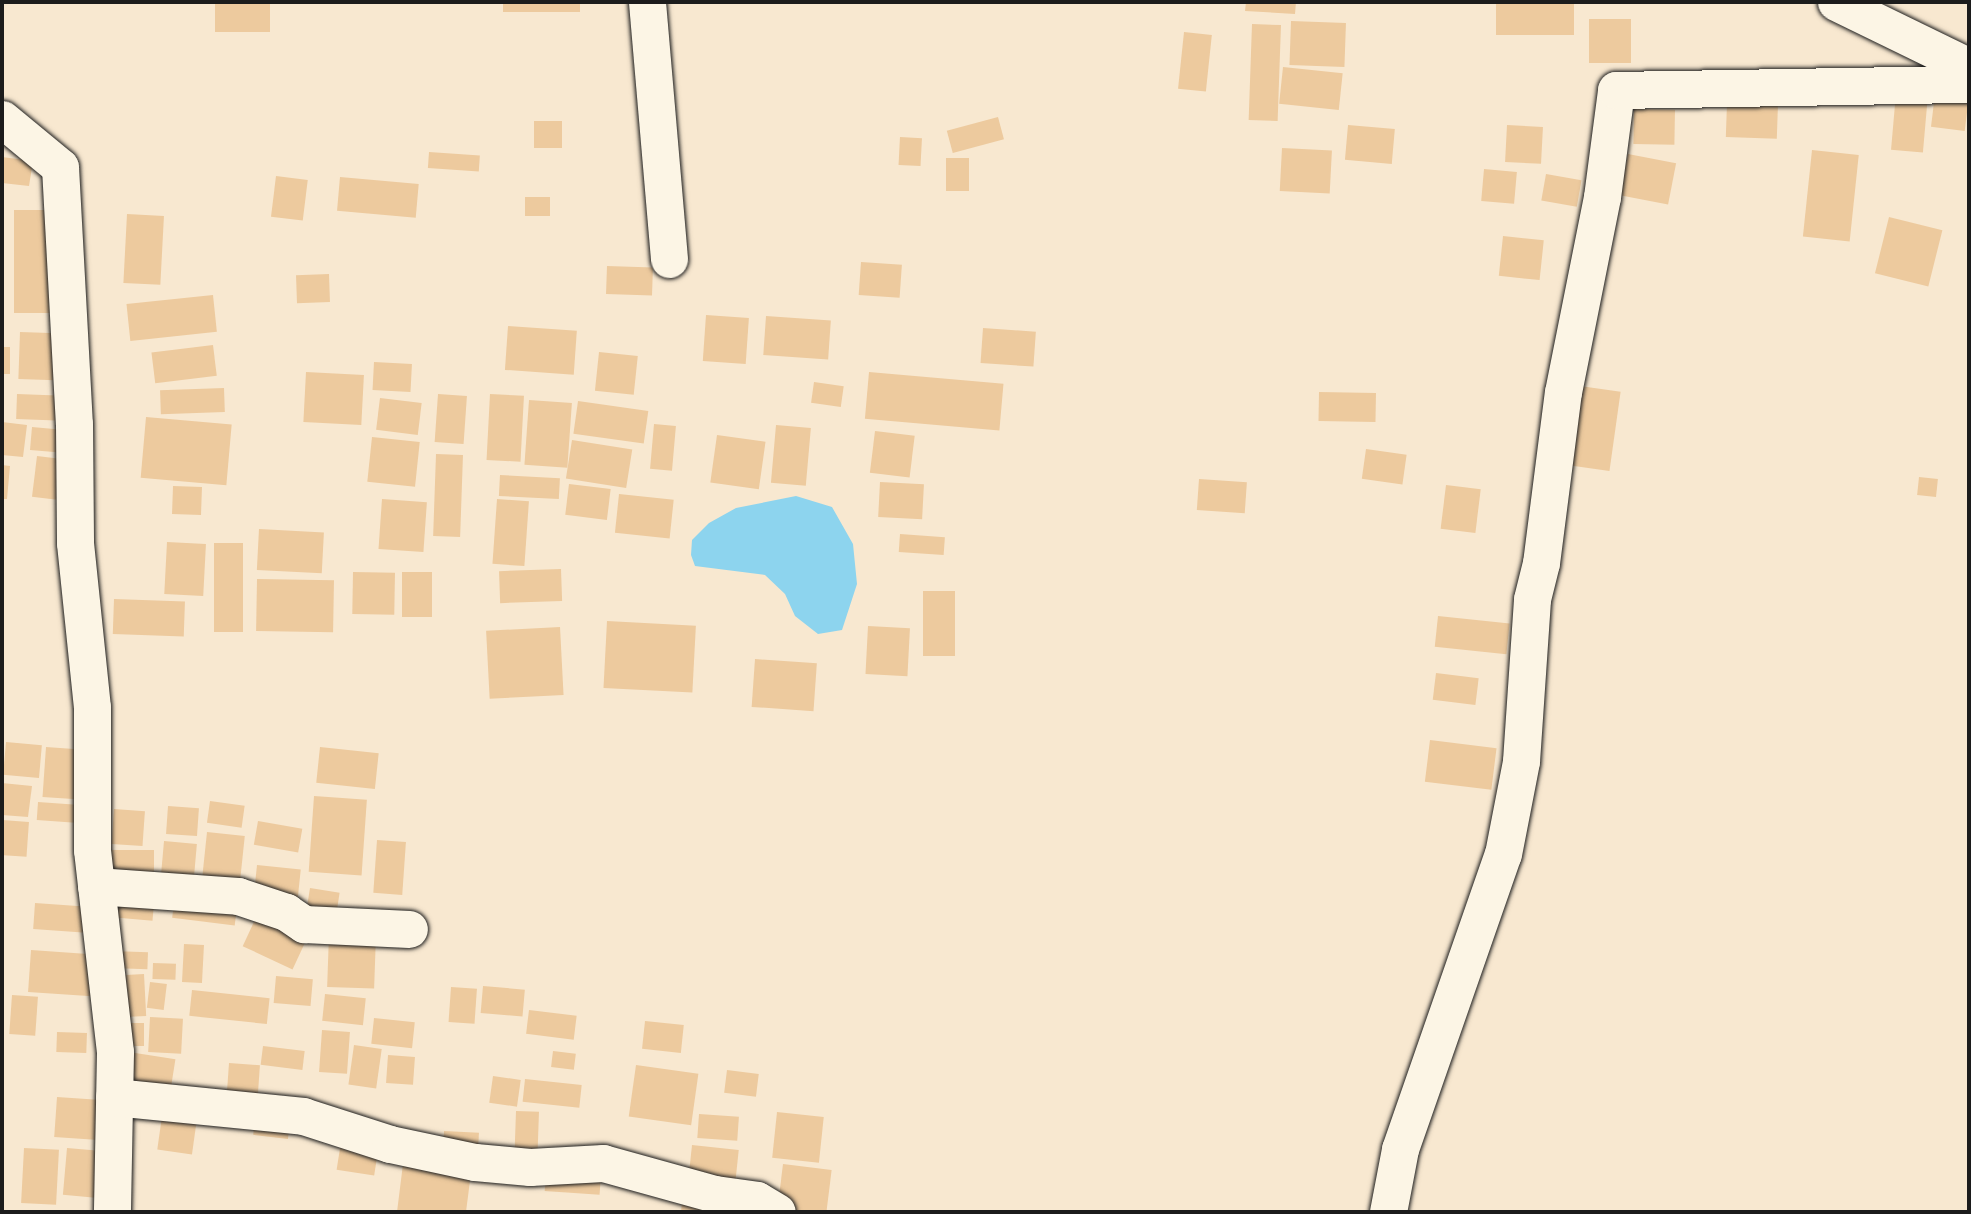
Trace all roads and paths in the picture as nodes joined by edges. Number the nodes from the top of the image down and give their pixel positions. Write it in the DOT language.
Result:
graph roads {
  1 [pos="646,2"];
  2 [pos="1836,2"];
  3 [pos="1969,67"];
  4 [pos="1969,84"];
  5 [pos="2,119"];
  6 [pos="669,259"];
  7 [pos="96,886"];
  8 [pos="409,929"];
  9 [pos="114,1097"];
  10 [pos="112,1212"];
  11 [pos="777,1212"];
  12 [pos="1388,1212"];
  1 -- 6 [label="street"];
  2 -- 3 [label="street"];
  4 -- 12 [label="street"];
  5 -- 7 [label="street"];
  7 -- 8 [label="street"];
  7 -- 9 [label="street"];
  9 -- 10 [label="street"];
  9 -- 11 [label="street"];
}
